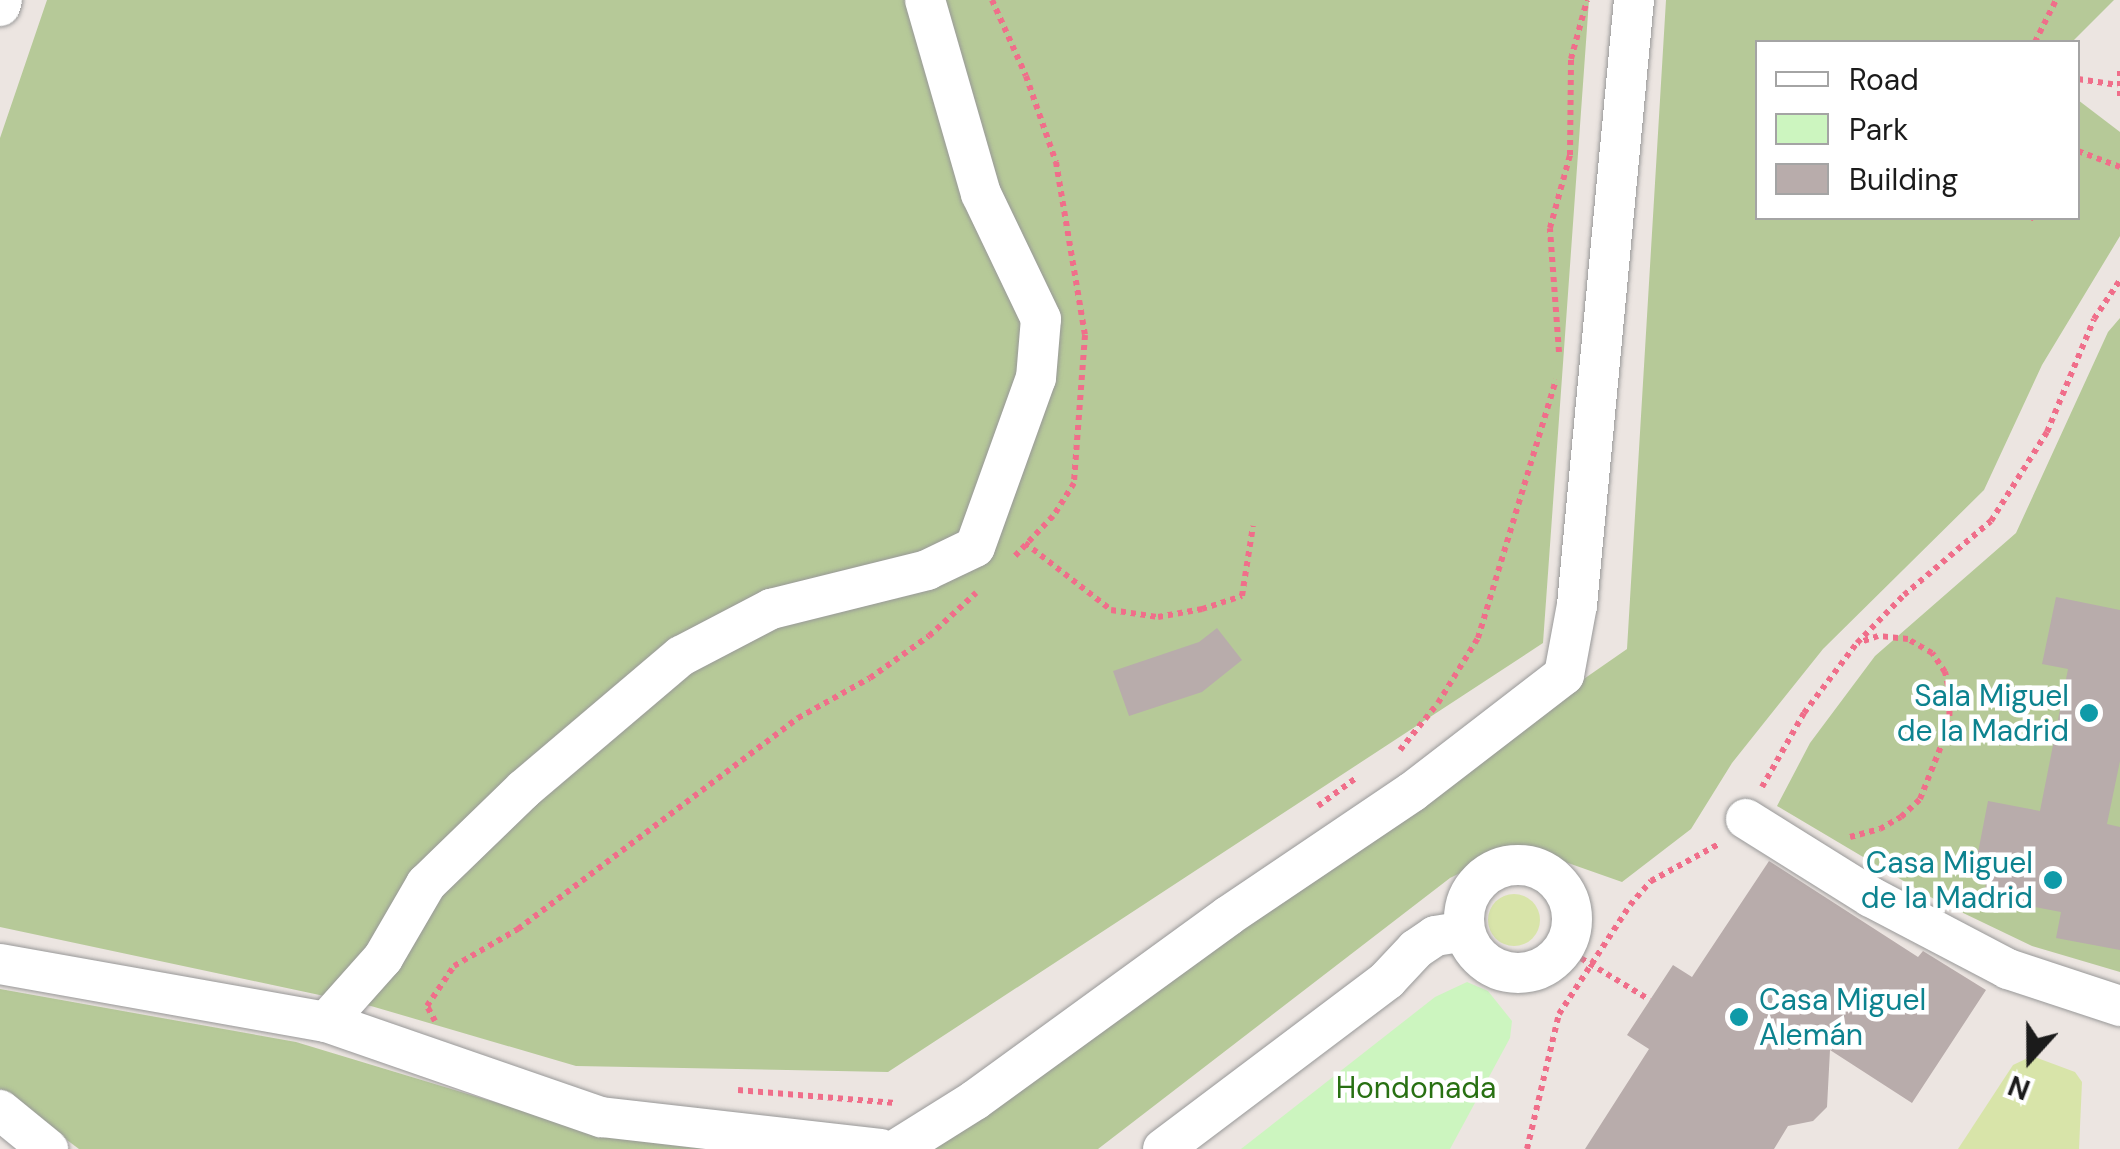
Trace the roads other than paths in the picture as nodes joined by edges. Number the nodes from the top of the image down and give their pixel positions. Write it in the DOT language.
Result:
graph roads {
  1 [pos="925,0"];
  2 [pos="1634,0"];
  3 [pos="1746,819"];
  4 [pos="1465,930"];
  5 [pos="0,964"];
  6 [pos="2120,1006"];
  7 [pos="326,1022"];
  8 [pos="0,1110"];
  9 [pos="48,1149"];
  10 [pos="880,1149"];
  11 [pos="897,1149"];
  12 [pos="1164,1149"];
  1 -- 7 [label="street"];
  2 -- 11 [label="street"];
  3 -- 6 [label="street"];
  4 -- 4 [label="street"];
  4 -- 12 [label="street"];
  5 -- 7 [label="street"];
  7 -- 10 [label="street"];
  8 -- 9 [label="street"];
}
